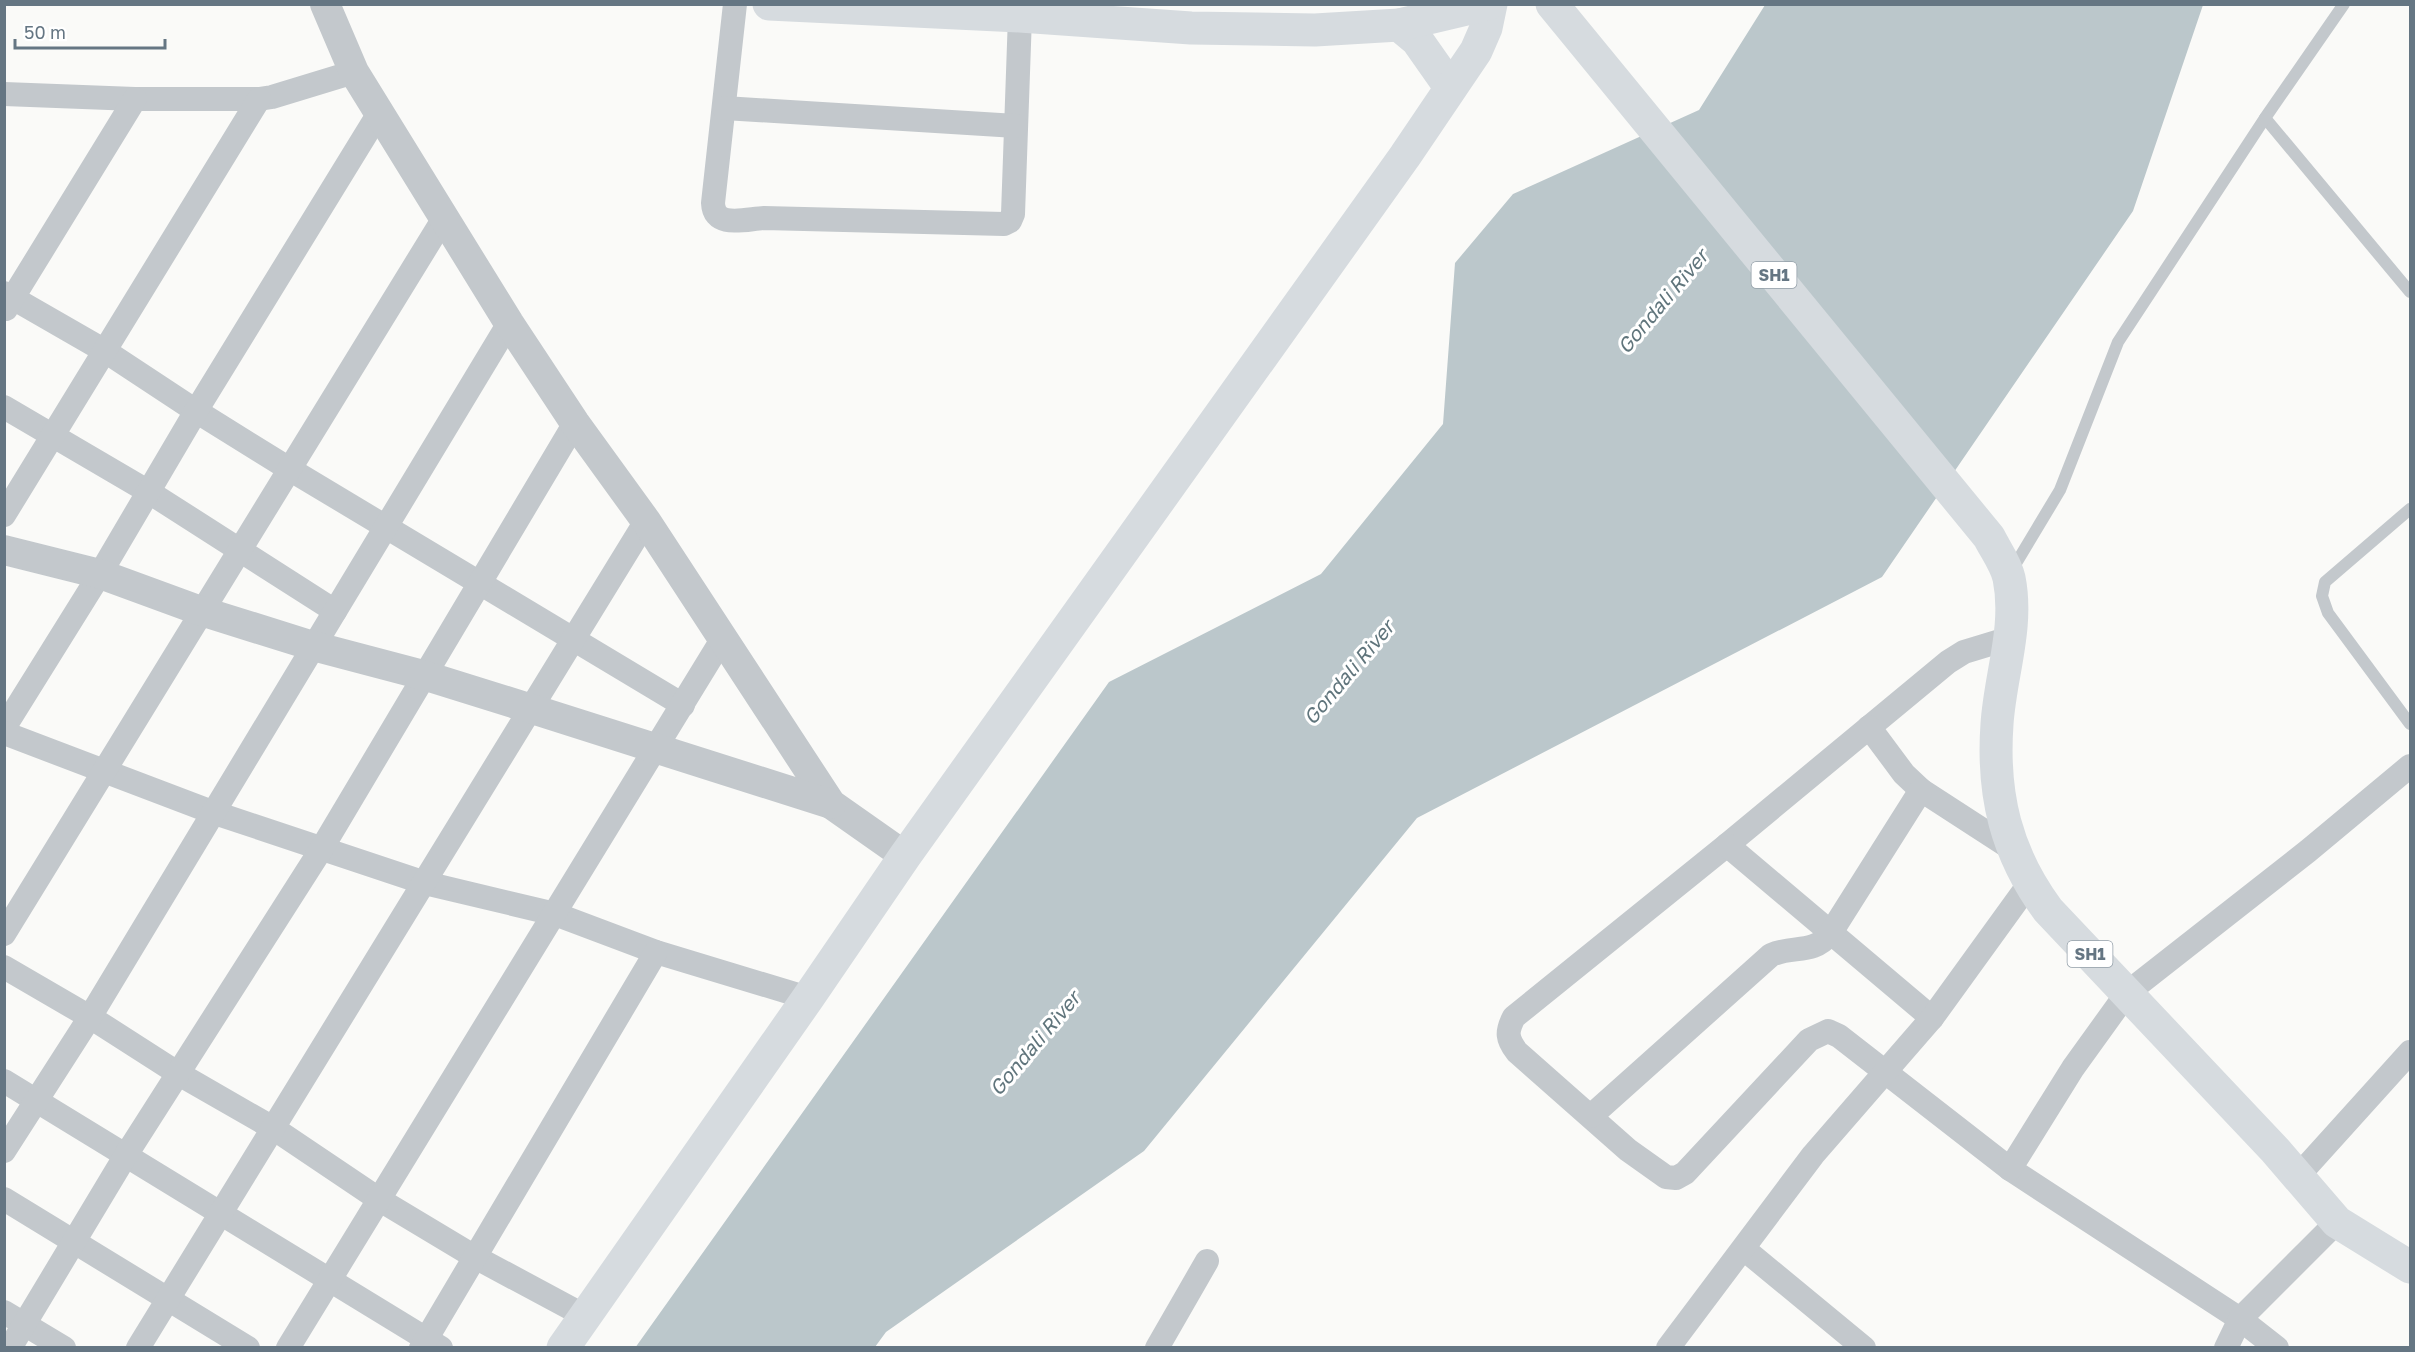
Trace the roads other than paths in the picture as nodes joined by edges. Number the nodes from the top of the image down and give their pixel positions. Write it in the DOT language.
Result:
graph roads {
  1 [pos="325,4"];
  2 [pos="735,4"];
  3 [pos="769,4"];
  4 [pos="1490,4"];
  5 [pos="2344,4"];
  6 [pos="1556,9"];
  7 [pos="1444,11"];
  8 [pos="1020,16"];
  9 [pos="1399,25"];
  10 [pos="354,72"];
  11 [pos="1450,87"];
  12 [pos="4,94"];
  13 [pos="135,99"];
  14 [pos="259,99"];
  15 [pos="724,108"];
  16 [pos="379,113"];
  17 [pos="2265,118"];
  18 [pos="1016,126"];
  19 [pos="444,218"];
  20 [pos="2410,292"];
  21 [pos="7,301"];
  22 [pos="509,323"];
  23 [pos="105,351"];
  24 [pos="4,407"];
  25 [pos="196,411"];
  26 [pos="575,423"];
  27 [pos="52,436"];
  28 [pos="291,470"];
  29 [pos="149,492"];
  30 [pos="2410,509"];
  31 [pos="4,515"];
  32 [pos="646,520"];
  33 [pos="387,526"];
  34 [pos="4,550"];
  35 [pos="240,551"];
  36 [pos="100,574"];
  37 [pos="2008,576"];
  38 [pos="480,584"];
  39 [pos="201,611"];
  40 [pos="334,611"];
  41 [pos="723,638"];
  42 [pos="2010,638"];
  43 [pos="574,640"];
  44 [pos="313,646"];
  45 [pos="423,675"];
  46 [pos="683,705"];
  47 [pos="532,709"];
  48 [pos="2410,723"];
  49 [pos="1869,727"];
  50 [pos="4,728"];
  51 [pos="4,733"];
  52 [pos="657,748"];
  53 [pos="2410,766"];
  54 [pos="104,771"];
  55 [pos="1921,790"];
  56 [pos="831,804"];
  57 [pos="212,812"];
  58 [pos="1727,845"];
  59 [pos="322,848"];
  60 [pos="2012,849"];
  61 [pos="905,856"];
  62 [pos="425,883"];
  63 [pos="2029,884"];
  64 [pos="555,914"];
  65 [pos="4,934"];
  66 [pos="1830,934"];
  67 [pos="656,952"];
  68 [pos="4,967"];
  69 [pos="2127,993"];
  70 [pos="808,998"];
  71 [pos="90,1017"];
  72 [pos="1932,1018"];
  73 [pos="2410,1052"];
  74 [pos="1885,1073"];
  75 [pos="179,1074"];
  76 [pos="4,1081"];
  77 [pos="36,1100"];
  78 [pos="1591,1116"];
  79 [pos="273,1128"];
  80 [pos="4,1151"];
  81 [pos="126,1155"];
  82 [pos="2010,1169"];
  83 [pos="2298,1176"];
  84 [pos="4,1199"];
  85 [pos="380,1200"];
  86 [pos="221,1213"];
  87 [pos="2337,1221"];
  88 [pos="73,1242"];
  89 [pos="1744,1249"];
  90 [pos="475,1257"];
  91 [pos="1207,1261"];
  92 [pos="2410,1267"];
  93 [pos="330,1280"];
  94 [pos="169,1297"];
  95 [pos="585,1316"];
  96 [pos="14,1318"];
  97 [pos="2240,1319"];
  98 [pos="429,1344"];
  99 [pos="10,1347"];
  100 [pos="64,1347"];
  101 [pos="138,1347"];
  102 [pos="248,1347"];
  103 [pos="288,1347"];
  104 [pos="563,1347"];
  105 [pos="1157,1347"];
  106 [pos="1668,1347"];
  107 [pos="1863,1347"];
  108 [pos="2226,1347"];
  109 [pos="2277,1347"];
  1 -- 10 [label="street"];
  2 -- 15 [label="street"];
  3 -- 8 [label="main road"];
  4 -- 7 [label="main road"];
  4 -- 11 [label="main road"];
  5 -- 17 [label="lane"];
  6 -- 37 [label="main road, SH1"];
  7 -- 9 [label="main road"];
  8 -- 9 [label="main road"];
  8 -- 18 [label="street"];
  9 -- 11 [label="main road"];
  10 -- 14 [label="street"];
  10 -- 16 [label="street"];
  11 -- 61 [label="main road"];
  12 -- 13 [label="street"];
  13 -- 14 [label="street"];
  13 -- 21 [label="street"];
  14 -- 23 [label="street"];
  15 -- 18 [label="street"];
  15 -- 18 [label="street"];
  16 -- 19 [label="street"];
  16 -- 25 [label="street"];
  17 -- 20 [label="lane"];
  17 -- 37 [label="lane"];
  19 -- 22 [label="street"];
  19 -- 28 [label="street"];
  21 -- 23 [label="street"];
  22 -- 26 [label="street"];
  22 -- 33 [label="street"];
  23 -- 25 [label="street"];
  23 -- 27 [label="street"];
  24 -- 27 [label="street"];
  25 -- 28 [label="street"];
  25 -- 29 [label="street"];
  26 -- 32 [label="street"];
  26 -- 38 [label="street"];
  27 -- 29 [label="street"];
  27 -- 31 [label="street"];
  28 -- 33 [label="street"];
  28 -- 35 [label="street"];
  29 -- 35 [label="street"];
  29 -- 36 [label="street"];
  30 -- 48 [label="lane"];
  32 -- 41 [label="street"];
  32 -- 43 [label="street"];
  33 -- 38 [label="street"];
  33 -- 40 [label="street"];
  34 -- 36 [label="street"];
  35 -- 39 [label="street"];
  35 -- 40 [label="street"];
  36 -- 39 [label="street"];
  36 -- 50 [label="street"];
  37 -- 42 [label="main road, SH1"];
  38 -- 43 [label="street"];
  38 -- 45 [label="street"];
  39 -- 44 [label="street"];
  39 -- 54 [label="street"];
  40 -- 44 [label="street"];
  41 -- 46 [label="street"];
  41 -- 56 [label="street"];
  42 -- 49 [label="street"];
  42 -- 60 [label="main road, SH1"];
  43 -- 46 [label="street"];
  43 -- 47 [label="street"];
  44 -- 45 [label="street"];
  44 -- 57 [label="street"];
  45 -- 47 [label="street"];
  45 -- 59 [label="street"];
  46 -- 52 [label="street"];
  47 -- 52 [label="street"];
  47 -- 62 [label="street"];
  49 -- 55 [label="street"];
  49 -- 58 [label="street"];
  51 -- 54 [label="street"];
  52 -- 56 [label="street"];
  52 -- 64 [label="street"];
  53 -- 69 [label="street"];
  54 -- 57 [label="street"];
  54 -- 65 [label="street"];
  55 -- 60 [label="street"];
  55 -- 66 [label="street"];
  56 -- 61 [label="street"];
  57 -- 59 [label="street"];
  57 -- 71 [label="street"];
  58 -- 66 [label="street"];
  58 -- 78 [label="street"];
  59 -- 62 [label="street"];
  59 -- 75 [label="street"];
  60 -- 63 [label="main road, SH1"];
  61 -- 70 [label="main road"];
  62 -- 64 [label="street"];
  62 -- 79 [label="street"];
  63 -- 69 [label="main road, SH1"];
  63 -- 72 [label="street"];
  64 -- 67 [label="street"];
  64 -- 85 [label="street"];
  66 -- 72 [label="street"];
  66 -- 78 [label="street"];
  67 -- 70 [label="street"];
  67 -- 90 [label="street"];
  68 -- 71 [label="street"];
  69 -- 82 [label="street"];
  69 -- 83 [label="main road, SH1"];
  70 -- 95 [label="main road"];
  71 -- 75 [label="street"];
  71 -- 77 [label="street"];
  72 -- 74 [label="street"];
  73 -- 83 [label="street"];
  74 -- 78 [label="street"];
  74 -- 82 [label="street"];
  74 -- 89 [label="street"];
  75 -- 79 [label="street"];
  75 -- 81 [label="street"];
  76 -- 77 [label="street"];
  77 -- 80 [label="street"];
  77 -- 81 [label="street"];
  79 -- 85 [label="street"];
  79 -- 86 [label="street"];
  81 -- 86 [label="street"];
  81 -- 88 [label="street"];
  82 -- 97 [label="street"];
  83 -- 87 [label="main road, SH1"];
  84 -- 88 [label="street"];
  85 -- 90 [label="street"];
  85 -- 93 [label="street"];
  86 -- 93 [label="street"];
  86 -- 94 [label="street"];
  87 -- 92 [label="main road, SH1"];
  87 -- 97 [label="street"];
  88 -- 94 [label="street"];
  88 -- 96 [label="street"];
  89 -- 106 [label="street"];
  89 -- 107 [label="street"];
  90 -- 95 [label="street"];
  90 -- 98 [label="street"];
  91 -- 105 [label="street"];
  93 -- 98 [label="street"];
  93 -- 103 [label="street"];
  94 -- 101 [label="street"];
  94 -- 102 [label="street"];
  95 -- 104 [label="main road"];
  96 -- 99 [label="street"];
  96 -- 100 [label="street"];
  97 -- 108 [label="street"];
  97 -- 109 [label="street"];
}
